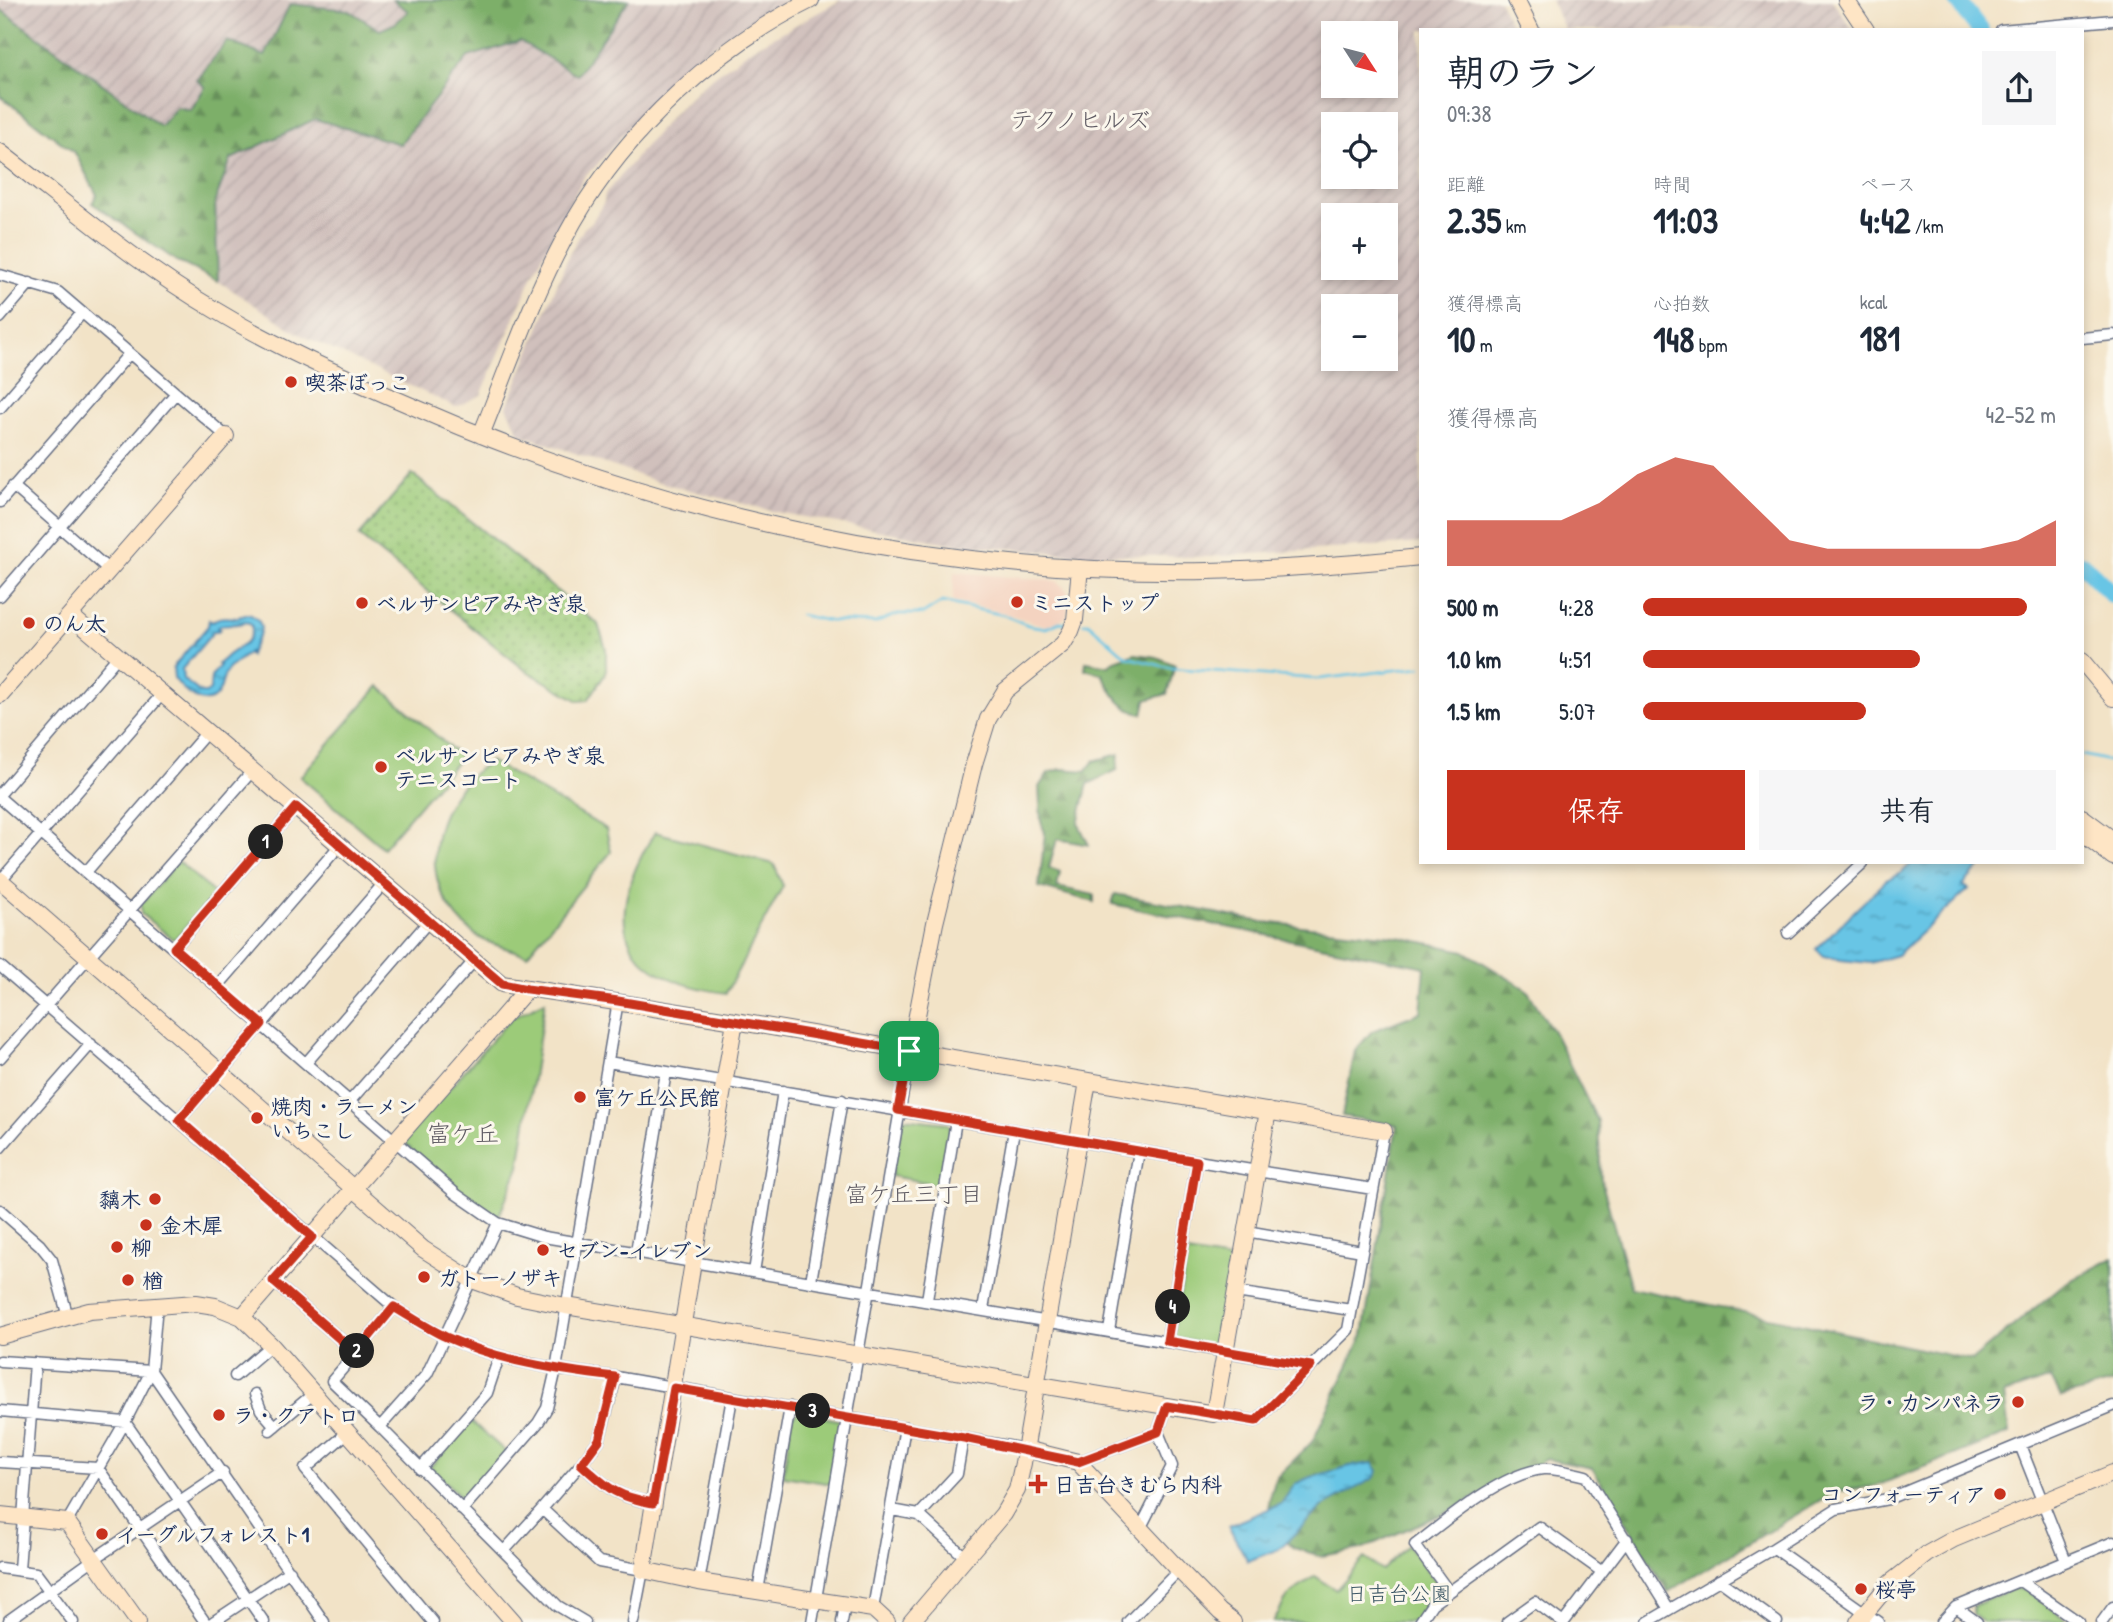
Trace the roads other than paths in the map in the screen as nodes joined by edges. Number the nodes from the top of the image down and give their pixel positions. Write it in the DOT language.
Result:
graph roads {
  1 [pos="811,0"];
  2 [pos="1516,0"];
  3 [pos="1528,0"];
  4 [pos="1846,0"];
  5 [pos="2113,20"];
  6 [pos="1530,28"];
  7 [pos="1541,28"];
  8 [pos="1865,28"];
  9 [pos="2023,28"];
  10 [pos="0,152"];
  11 [pos="0,275"];
  12 [pos="30,283"];
  13 [pos="82,313"];
  14 [pos="0,318"];
  15 [pos="2113,335"];
  16 [pos="2084,338"];
  17 [pos="130,354"];
  18 [pos="176,393"];
  19 [pos="0,408"];
  20 [pos="481,435"];
  21 [pos="226,436"];
  22 [pos="13,486"];
  23 [pos="0,502"];
  24 [pos="60,527"];
  25 [pos="1419,557"];
  26 [pos="1080,568"];
  27 [pos="109,570"];
  28 [pos="0,596"];
  29 [pos="70,615"];
  30 [pos="119,655"];
  31 [pos="2084,663"];
  32 [pos="163,693"];
  33 [pos="0,695"];
  34 [pos="2113,698"];
  35 [pos="207,732"];
  36 [pos="253,770"];
  37 [pos="0,796"];
  38 [pos="296,807"];
  39 [pos="2084,818"];
  40 [pos="41,833"];
  41 [pos="2084,835"];
  42 [pos="2113,840"];
  43 [pos="340,845"];
  44 [pos="2113,857"];
  45 [pos="1862,864"];
  46 [pos="86,872"];
  47 [pos="0,880"];
  48 [pos="384,883"];
  49 [pos="130,910"];
  50 [pos="429,922"];
  51 [pos="1787,933"];
  52 [pos="174,948"];
  53 [pos="88,957"];
  54 [pos="474,961"];
  55 [pos="1,968"];
  56 [pos="218,986"];
  57 [pos="527,989"];
  58 [pos="618,1001"];
  59 [pos="46,1005"];
  60 [pos="735,1021"];
  61 [pos="262,1024"];
  62 [pos="91,1044"];
  63 [pos="909,1051"];
  64 [pos="0,1058"];
  65 [pos="608,1062"];
  66 [pos="306,1063"];
  67 [pos="220,1072"];
  68 [pos="666,1072"];
  69 [pos="724,1080"];
  70 [pos="1088,1081"];
  71 [pos="783,1091"];
  72 [pos="842,1100"];
  73 [pos="350,1101"];
  74 [pos="898,1110"];
  75 [pos="1268,1111"];
  76 [pos="179,1120"];
  77 [pos="956,1120"];
  78 [pos="1014,1130"];
  79 [pos="1384,1131"];
  80 [pos="1077,1140"];
  81 [pos="395,1141"];
  82 [pos="0,1148"];
  83 [pos="1139,1151"];
  84 [pos="1197,1161"];
  85 [pos="1257,1171"];
  86 [pos="355,1188"];
  87 [pos="1373,1189"];
  88 [pos="0,1210"];
  89 [pos="498,1223"];
  90 [pos="1246,1231"];
  91 [pos="312,1237"];
  92 [pos="577,1243"];
  93 [pos="1362,1251"];
  94 [pos="636,1252"];
  95 [pos="693,1262"];
  96 [pos="754,1272"];
  97 [pos="472,1280"];
  98 [pos="273,1281"];
  99 [pos="811,1281"];
  100 [pos="869,1292"];
  101 [pos="1236,1292"];
  102 [pos="927,1300"];
  103 [pos="157,1305"];
  104 [pos="566,1306"];
  105 [pos="394,1307"];
  106 [pos="983,1310"];
  107 [pos="1351,1310"];
  108 [pos="68,1317"];
  109 [pos="242,1317"];
  110 [pos="1046,1321"];
  111 [pos="683,1326"];
  112 [pos="1109,1331"];
  113 [pos="0,1336"];
  114 [pos="444,1336"];
  115 [pos="1167,1341"];
  116 [pos="271,1345"];
  117 [pos="1225,1351"];
  118 [pos="356,1353"];
  119 [pos="858,1353"];
  120 [pos="499,1357"];
  121 [pos="0,1361"];
  122 [pos="35,1363"];
  123 [pos="1311,1366"];
  124 [pos="556,1369"];
  125 [pos="151,1371"];
  126 [pos="235,1376"];
  127 [pos="615,1377"];
  128 [pos="1036,1384"];
  129 [pos="674,1388"];
  130 [pos="255,1394"];
  131 [pos="313,1394"];
  132 [pos="732,1398"];
  133 [pos="1167,1406"];
  134 [pos="2113,1406"];
  135 [pos="790,1407"];
  136 [pos="0,1411"];
  137 [pos="31,1414"];
  138 [pos="1214,1414"];
  139 [pos="848,1418"];
  140 [pos="125,1422"];
  141 [pos="380,1427"];
  142 [pos="905,1427"];
  143 [pos="1158,1432"];
  144 [pos="347,1433"];
  145 [pos="964,1438"];
  146 [pos="2020,1445"];
  147 [pos="1025,1449"];
  148 [pos="0,1462"];
  149 [pos="1078,1462"];
  150 [pos="27,1464"];
  151 [pos="581,1464"];
  152 [pos="98,1468"];
  153 [pos="420,1469"];
  154 [pos="223,1472"];
  155 [pos="2113,1473"];
  156 [pos="180,1501"];
  157 [pos="2043,1502"];
  158 [pos="653,1503"];
  159 [pos="542,1509"];
  160 [pos="462,1510"];
  161 [pos="891,1510"];
  162 [pos="919,1515"];
  163 [pos="0,1516"];
  164 [pos="23,1517"];
  165 [pos="67,1522"];
  166 [pos="1141,1527"];
  167 [pos="140,1529"];
  168 [pos="1627,1539"];
  169 [pos="2113,1542"];
  170 [pos="1774,1548"];
  171 [pos="504,1551"];
  172 [pos="967,1558"];
  173 [pos="94,1559"];
  174 [pos="2066,1561"];
  175 [pos="0,1568"];
  176 [pos="19,1569"];
  177 [pos="643,1570"];
  178 [pos="1179,1570"];
  179 [pos="290,1571"];
  180 [pos="1601,1571"];
  181 [pos="1719,1580"];
  182 [pos="699,1581"];
  183 [pos="2020,1581"];
  184 [pos="50,1591"];
  185 [pos="758,1591"];
  186 [pos="1449,1592"];
  187 [pos="247,1598"];
  188 [pos="816,1600"];
  189 [pos="845,1605"];
  190 [pos="1956,1607"];
  191 [pos="2113,1607"];
  192 [pos="873,1609"];
  193 [pos="1669,1609"];
  194 [pos="1867,1619"];
  195 [pos="7,1620"];
  196 [pos="1134,1620"];
  197 [pos="73,1622"];
  198 [pos="138,1622"];
  199 [pos="205,1622"];
  200 [pos="213,1622"];
  201 [pos="264,1622"];
  202 [pos="324,1622"];
  203 [pos="433,1622"];
  204 [pos="514,1622"];
  205 [pos="585,1622"];
  206 [pos="633,1622"];
  207 [pos="813,1622"];
  208 [pos="842,1622"];
  209 [pos="887,1622"];
  210 [pos="911,1622"];
  211 [pos="1233,1622"];
  212 [pos="1420,1622"];
  213 [pos="1507,1622"];
  214 [pos="1563,1622"];
  215 [pos="1648,1622"];
  216 [pos="1777,1622"];
  217 [pos="1942,1622"];
  218 [pos="1977,1622"];
  219 [pos="2079,1622"];
  220 [pos="2102,1622"];
  1 -- 20 [label="street"];
  2 -- 6 [label="street"];
  3 -- 7 [label="street"];
  4 -- 8 [label="street"];
  5 -- 9 [label="street"];
  10 -- 20 [label="street"];
  11 -- 12 [label="street"];
  12 -- 13 [label="street"];
  12 -- 14 [label="street"];
  13 -- 17 [label="street"];
  13 -- 19 [label="street"];
  15 -- 16 [label="street"];
  17 -- 18 [label="street"];
  17 -- 22 [label="street"];
  18 -- 21 [label="street"];
  18 -- 24 [label="street"];
  20 -- 26 [label="street"];
  21 -- 27 [label="street"];
  22 -- 23 [label="street"];
  22 -- 24 [label="street"];
  24 -- 27 [label="street"];
  24 -- 28 [label="street"];
  25 -- 26 [label="street"];
  26 -- 63 [label="street"];
  27 -- 29 [label="street"];
  29 -- 30 [label="street"];
  29 -- 33 [label="street"];
  30 -- 32 [label="street"];
  30 -- 37 [label="street"];
  31 -- 34 [label="street"];
  32 -- 35 [label="street"];
  32 -- 40 [label="street"];
  35 -- 36 [label="street"];
  35 -- 46 [label="street"];
  36 -- 38 [label="street"];
  36 -- 49 [label="street"];
  37 -- 40 [label="street"];
  38 -- 43 [label="street"];
  38 -- 52 [label="street"];
  39 -- 42 [label="street"];
  40 -- 46 [label="street"];
  40 -- 47 [label="street"];
  41 -- 44 [label="street"];
  43 -- 48 [label="street"];
  43 -- 56 [label="street"];
  45 -- 51 [label="street"];
  46 -- 49 [label="street"];
  47 -- 53 [label="street"];
  48 -- 50 [label="street"];
  48 -- 61 [label="street"];
  49 -- 52 [label="street"];
  49 -- 53 [label="street"];
  50 -- 54 [label="street"];
  50 -- 66 [label="street"];
  52 -- 56 [label="street"];
  53 -- 59 [label="street"];
  53 -- 67 [label="street"];
  54 -- 57 [label="street"];
  54 -- 73 [label="street"];
  55 -- 59 [label="street"];
  56 -- 61 [label="street"];
  57 -- 58 [label="street"];
  57 -- 81 [label="street"];
  58 -- 60 [label="street"];
  58 -- 65 [label="street"];
  59 -- 62 [label="street"];
  59 -- 64 [label="street"];
  60 -- 63 [label="street"];
  60 -- 69 [label="street"];
  61 -- 66 [label="street"];
  61 -- 67 [label="street"];
  62 -- 76 [label="street"];
  62 -- 82 [label="street"];
  63 -- 70 [label="street"];
  63 -- 74 [label="street"];
  65 -- 68 [label="street"];
  65 -- 92 [label="street"];
  66 -- 73 [label="street"];
  67 -- 76 [label="street"];
  67 -- 86 [label="street"];
  68 -- 69 [label="street"];
  68 -- 94 [label="street"];
  69 -- 71 [label="street"];
  69 -- 95 [label="street"];
  70 -- 75 [label="street"];
  70 -- 80 [label="street"];
  71 -- 72 [label="street"];
  71 -- 96 [label="street"];
  72 -- 74 [label="street"];
  72 -- 99 [label="street"];
  73 -- 81 [label="street"];
  74 -- 77 [label="street"];
  74 -- 100 [label="street"];
  75 -- 79 [label="street"];
  75 -- 85 [label="street"];
  76 -- 91 [label="street"];
  77 -- 78 [label="street"];
  77 -- 102 [label="street"];
  78 -- 80 [label="street"];
  78 -- 106 [label="street"];
  79 -- 87 [label="street"];
  80 -- 83 [label="street"];
  80 -- 110 [label="street"];
  81 -- 86 [label="street"];
  81 -- 89 [label="street"];
  83 -- 84 [label="street"];
  83 -- 112 [label="street"];
  84 -- 85 [label="street"];
  84 -- 115 [label="street"];
  85 -- 87 [label="street"];
  85 -- 90 [label="street"];
  86 -- 91 [label="street"];
  86 -- 97 [label="street"];
  87 -- 93 [label="street"];
  88 -- 108 [label="street"];
  89 -- 92 [label="street"];
  89 -- 97 [label="street"];
  90 -- 93 [label="street"];
  90 -- 101 [label="street"];
  91 -- 98 [label="street"];
  91 -- 105 [label="street"];
  92 -- 94 [label="street"];
  92 -- 104 [label="street"];
  93 -- 107 [label="street"];
  94 -- 95 [label="street"];
  95 -- 96 [label="street"];
  95 -- 111 [label="street"];
  96 -- 99 [label="street"];
  97 -- 104 [label="street"];
  97 -- 114 [label="street"];
  98 -- 109 [label="street"];
  98 -- 118 [label="street"];
  99 -- 100 [label="street"];
  100 -- 102 [label="street"];
  100 -- 119 [label="street"];
  101 -- 107 [label="street"];
  101 -- 117 [label="street"];
  102 -- 106 [label="street"];
  103 -- 108 [label="street"];
  103 -- 109 [label="street"];
  103 -- 125 [label="street"];
  104 -- 111 [label="street"];
  104 -- 124 [label="street"];
  105 -- 114 [label="street"];
  105 -- 118 [label="street"];
  106 -- 110 [label="street"];
  107 -- 123 [label="street"];
  108 -- 113 [label="street"];
  109 -- 116 [label="street"];
  110 -- 112 [label="street"];
  110 -- 128 [label="street"];
  111 -- 119 [label="street"];
  111 -- 129 [label="street"];
  112 -- 115 [label="street"];
  114 -- 120 [label="street"];
  114 -- 141 [label="street"];
  115 -- 117 [label="street"];
  116 -- 126 [label="street"];
  116 -- 131 [label="street"];
  117 -- 123 [label="street"];
  117 -- 138 [label="street"];
  118 -- 141 [label="street"];
  119 -- 128 [label="street"];
  119 -- 139 [label="street"];
  120 -- 124 [label="street"];
  120 -- 153 [label="street"];
  121 -- 122 [label="street"];
  122 -- 125 [label="street"];
  122 -- 137 [label="street"];
  123 -- 138 [label="street"];
  124 -- 127 [label="street"];
  124 -- 160 [label="street"];
  125 -- 140 [label="street"];
  125 -- 154 [label="street"];
  127 -- 129 [label="street"];
  127 -- 151 [label="street"];
  128 -- 133 [label="street"];
  128 -- 147 [label="street"];
  129 -- 132 [label="street"];
  129 -- 158 [label="street"];
  130 -- 131 [label="street"];
  131 -- 144 [label="street"];
  132 -- 135 [label="street"];
  132 -- 182 [label="street"];
  133 -- 138 [label="street"];
  133 -- 143 [label="street"];
  134 -- 146 [label="street"];
  135 -- 139 [label="street"];
  135 -- 185 [label="street"];
  136 -- 137 [label="street"];
  137 -- 140 [label="street"];
  137 -- 150 [label="street"];
  139 -- 142 [label="street"];
  139 -- 188 [label="street"];
  140 -- 152 [label="street"];
  140 -- 156 [label="street"];
  141 -- 153 [label="street"];
  142 -- 145 [label="street"];
  142 -- 161 [label="street"];
  143 -- 149 [label="street"];
  143 -- 166 [label="street"];
  144 -- 203 [label="street"];
  144 -- 204 [label="street"];
  145 -- 147 [label="street"];
  145 -- 162 [label="street"];
  146 -- 157 [label="street"];
  146 -- 170 [label="street"];
  147 -- 149 [label="street"];
  147 -- 172 [label="street"];
  148 -- 150 [label="street"];
  149 -- 166 [label="street"];
  150 -- 152 [label="street"];
  150 -- 164 [label="street"];
  151 -- 158 [label="street"];
  151 -- 159 [label="street"];
  152 -- 165 [label="street"];
  152 -- 167 [label="street"];
  153 -- 160 [label="street"];
  154 -- 156 [label="street"];
  154 -- 179 [label="street"];
  155 -- 157 [label="street"];
  156 -- 167 [label="street"];
  156 -- 187 [label="street"];
  157 -- 174 [label="street"];
  157 -- 194 [label="street"];
  158 -- 177 [label="street"];
  159 -- 171 [label="street"];
  159 -- 177 [label="street"];
  160 -- 171 [label="street"];
  161 -- 162 [label="street"];
  161 -- 192 [label="street"];
  162 -- 172 [label="street"];
  163 -- 164 [label="street"];
  164 -- 165 [label="street"];
  164 -- 176 [label="street"];
  165 -- 173 [label="street"];
  166 -- 178 [label="street"];
  167 -- 173 [label="street"];
  167 -- 199 [label="street"];
  168 -- 180 [label="street"];
  168 -- 186 [label="street"];
  168 -- 193 [label="street"];
  169 -- 174 [label="street"];
  170 -- 181 [label="street"];
  170 -- 194 [label="street"];
  171 -- 205 [label="street"];
  172 -- 210 [label="street"];
  173 -- 184 [label="street"];
  173 -- 198 [label="street"];
  174 -- 183 [label="street"];
  175 -- 176 [label="street"];
  176 -- 184 [label="street"];
  177 -- 182 [label="street"];
  177 -- 206 [label="street"];
  178 -- 196 [label="street"];
  178 -- 211 [label="street"];
  179 -- 187 [label="street"];
  179 -- 202 [label="street"];
  180 -- 186 [label="street"];
  180 -- 214 [label="street"];
  181 -- 193 [label="street"];
  181 -- 216 [label="street"];
  182 -- 185 [label="street"];
  183 -- 190 [label="street"];
  183 -- 219 [label="street"];
  184 -- 195 [label="street"];
  184 -- 197 [label="street"];
  185 -- 188 [label="street"];
  186 -- 212 [label="street"];
  187 -- 200 [label="street"];
  187 -- 201 [label="street"];
  188 -- 189 [label="street"];
  188 -- 207 [label="street"];
  189 -- 192 [label="street"];
  189 -- 208 [label="street"];
  190 -- 217 [label="street"];
  190 -- 218 [label="street"];
  191 -- 220 [label="street"];
  192 -- 209 [label="street"];
  193 -- 215 [label="street"];
  213 -- 214 [label="street"];
}
